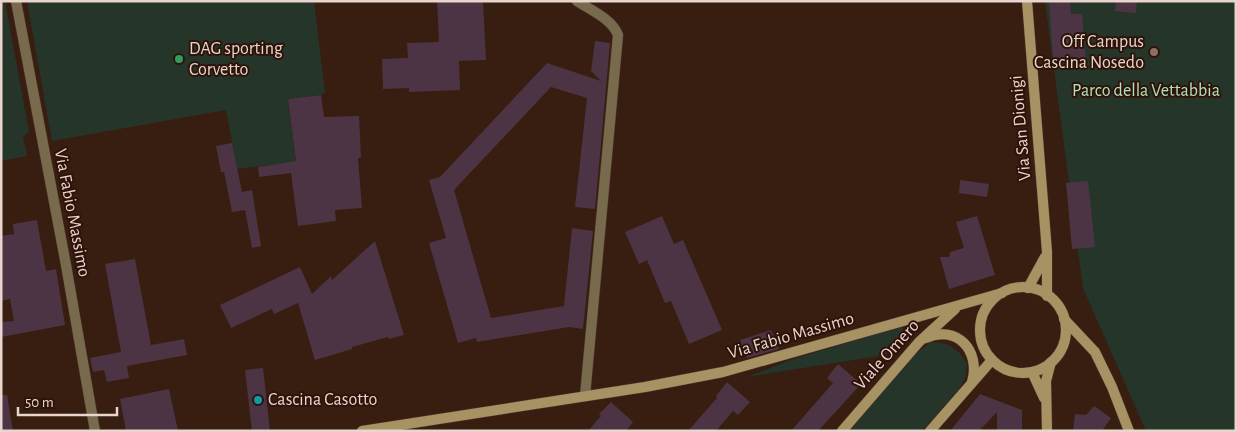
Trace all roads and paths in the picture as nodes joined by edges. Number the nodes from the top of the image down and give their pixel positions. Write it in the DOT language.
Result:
graph roads {
  1 [pos="16,1"];
  2 [pos="577,1"];
  3 [pos="1027,1"];
  4 [pos="1047,252"];
  5 [pos="1028,288"];
  6 [pos="1002,293"];
  7 [pos="1047,296"];
  8 [pos="960,305"];
  9 [pos="1064,319"];
  10 [pos="1078,336"];
  11 [pos="924,339"];
  12 [pos="1064,343"];
  13 [pos="992,360"];
  14 [pos="1051,362"];
  15 [pos="1032,372"];
  16 [pos="971,385"];
  17 [pos="585,396"];
  18 [pos="1047,408"];
  19 [pos="95,431"];
  20 [pos="362,431"];
  21 [pos="842,431"];
  22 [pos="930,431"];
  23 [pos="1047,431"];
  24 [pos="1128,431"];
  1 -- 19 [label="street, Via Fabio Massimo"];
  2 -- 17 [label="street"];
  3 -- 4 [label="main road, Via San Dionigi"];
  4 -- 5 [label="main road"];
  4 -- 7 [label="main road, Via San Dionigi"];
  5 -- 6 [label="main road"];
  5 -- 7 [label="main road"];
  6 -- 8 [label="main road, Via Fabio Massimo"];
  6 -- 13 [label="main road"];
  7 -- 9 [label="main road"];
  8 -- 11 [label="main road, Viale Omero"];
  8 -- 17 [label="main road, Via Fabio Massimo"];
  9 -- 10 [label="main road"];
  9 -- 12 [label="main road"];
  10 -- 12 [label="main road"];
  10 -- 24 [label="main road"];
  11 -- 16 [label="main road"];
  11 -- 21 [label="main road, Viale Omero"];
  12 -- 14 [label="main road"];
  13 -- 15 [label="main road"];
  13 -- 16 [label="main road"];
  14 -- 15 [label="main road"];
  14 -- 18 [label="main road"];
  15 -- 18 [label="main road"];
  16 -- 22 [label="main road"];
  17 -- 20 [label="main road, Via Fabio Massimo"];
  18 -- 23 [label="main road"];
}
